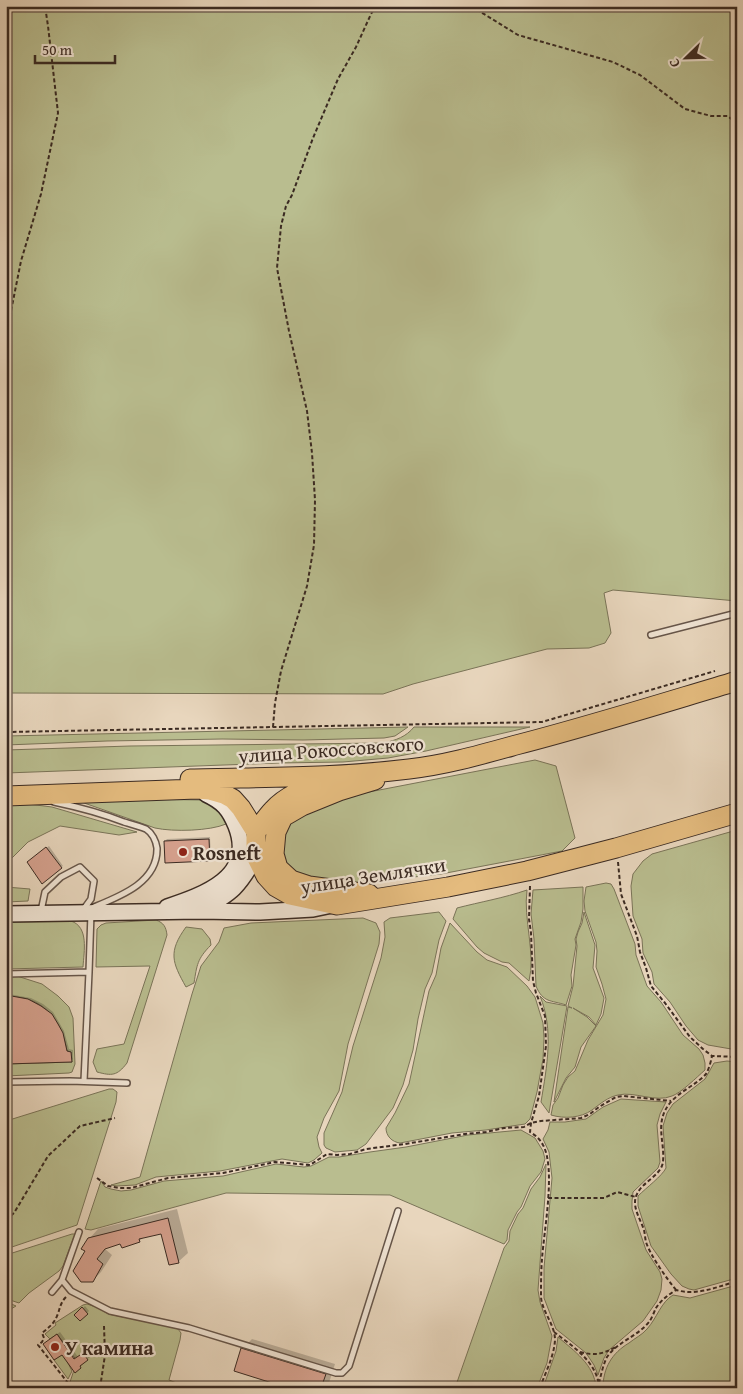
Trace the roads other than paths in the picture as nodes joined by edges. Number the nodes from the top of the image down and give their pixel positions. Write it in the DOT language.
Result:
graph roads {
  1 [pos="737,613"];
  2 [pos="651,635"];
  3 [pos="730,681"];
  4 [pos="409,769"];
  5 [pos="340,775"];
  6 [pos="6,784"];
  7 [pos="197,789"];
  8 [pos="15,795"];
  9 [pos="737,813"];
  10 [pos="256,832"];
  11 [pos="256,856"];
  12 [pos="383,896"];
  13 [pos="337,904"];
  14 [pos="200,911"];
  15 [pos="86,912"];
  16 [pos="153,912"];
  17 [pos="40,913"];
  18 [pos="6,914"];
  19 [pos="89,972"];
  20 [pos="6,974"];
  21 [pos="84,1081"];
  22 [pos="6,1082"];
  23 [pos="127,1083"];
  24 [pos="398,1211"];
  25 [pos="79,1232"];
  26 [pos="62,1280"];
  27 [pos="52,1292"];
  1 -- 2 [label="lane"];
  3 -- 4 [label="highway, улица Рокоссовского"];
  4 -- 5 [label="highway, улица Рокоссовского"];
  4 -- 12 [label="highway"];
  5 -- 6 [label="highway, улица Рокоссовского"];
  5 -- 10 [label="highway"];
  7 -- 8 [label="highway"];
  7 -- 10 [label="highway"];
  7 -- 16 [label="main road"];
  8 -- 15 [label="lane"];
  9 -- 12 [label="highway, улица Землячки"];
  10 -- 11 [label="highway"];
  11 -- 13 [label="highway"];
  11 -- 14 [label="main road"];
  12 -- 13 [label="highway, улица Землячки"];
  13 -- 14 [label="main road, улица Землячки"];
  14 -- 16 [label="main road, улица Землячки"];
  15 -- 16 [label="main road, улица Землячки"];
  15 -- 17 [label="main road, улица Землячки"];
  15 -- 17 [label="lane"];
  15 -- 19 [label="lane"];
  17 -- 18 [label="main road, улица Землячки"];
  19 -- 20 [label="lane"];
  19 -- 21 [label="lane"];
  21 -- 22 [label="lane"];
  21 -- 23 [label="lane"];
  24 -- 26 [label="lane"];
  25 -- 26 [label="lane"];
  26 -- 27 [label="lane"];
}
